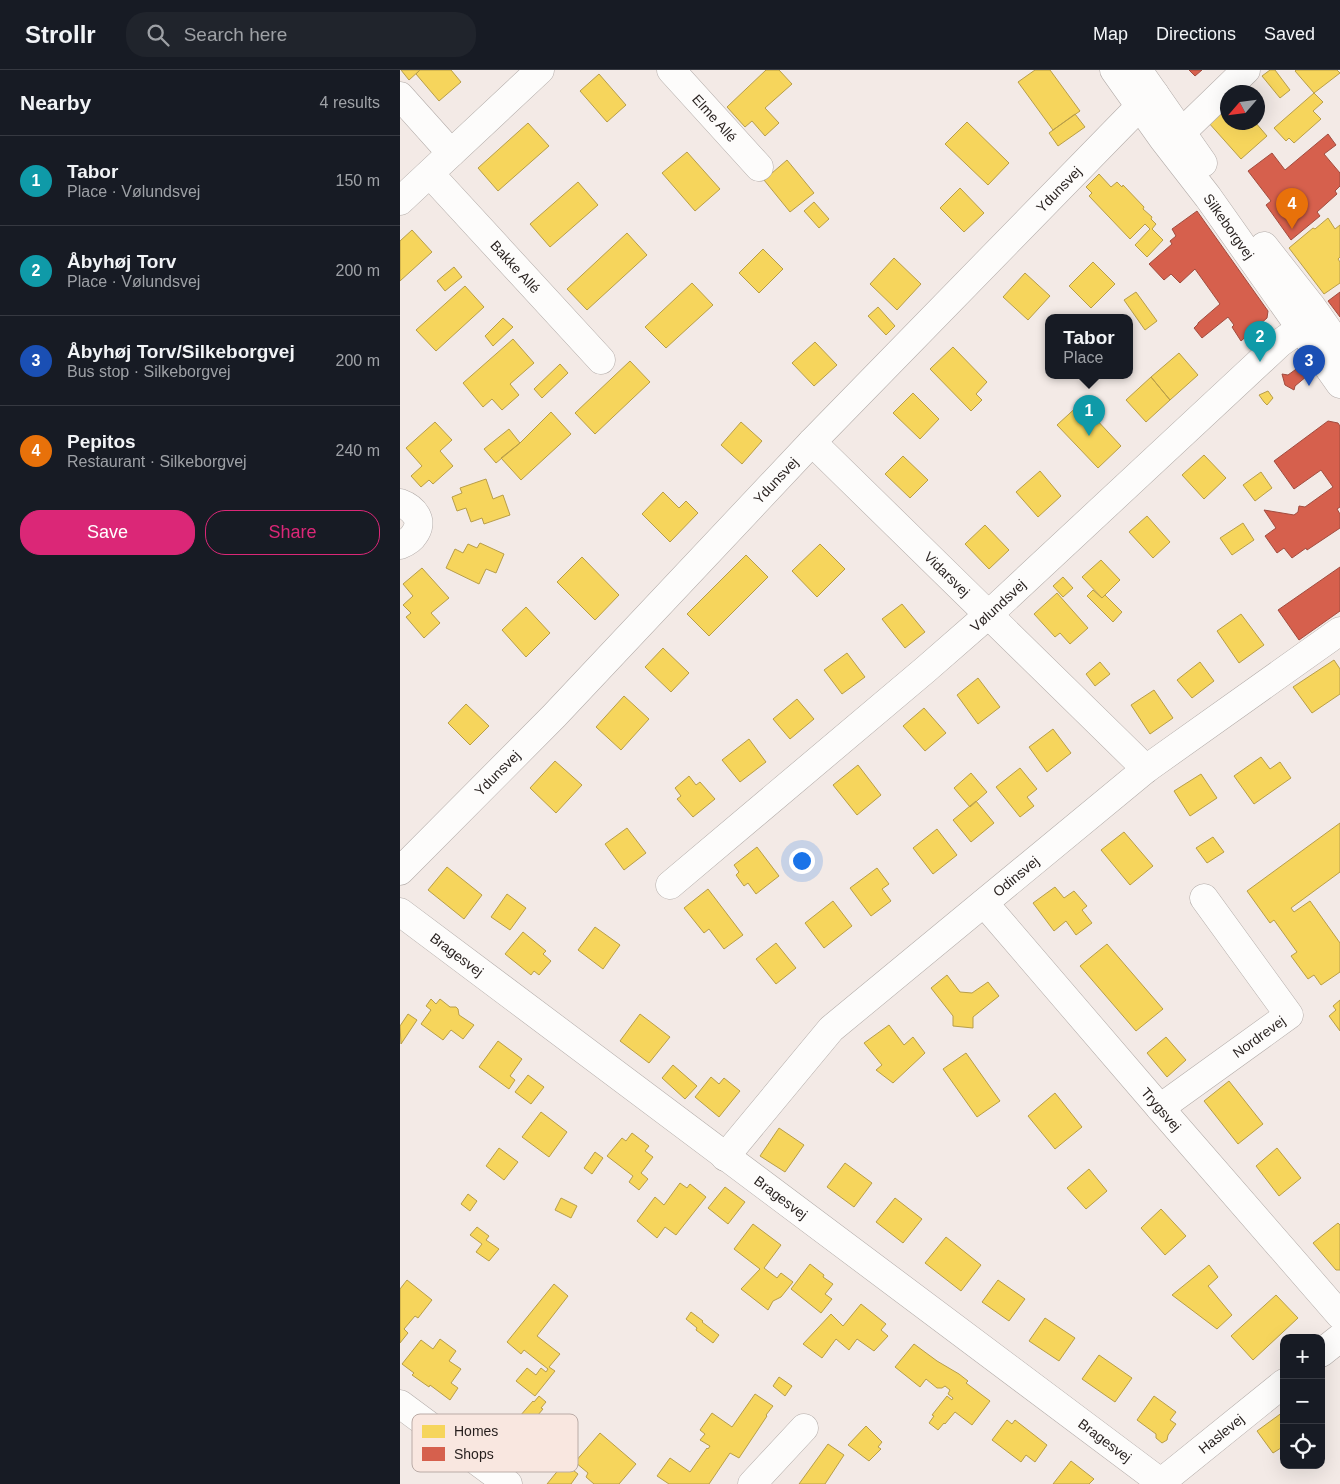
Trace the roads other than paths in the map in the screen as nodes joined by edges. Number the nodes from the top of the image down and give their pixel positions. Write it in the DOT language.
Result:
graph roads {
  1 [pos="540,70"];
  2 [pos="671,70"];
  3 [pos="1114,70"];
  4 [pos="1138,70"];
  5 [pos="1246,70"];
  6 [pos="400,96"];
  7 [pos="1148,100"];
  8 [pos="1182,132"];
  9 [pos="451,153"];
  10 [pos="759,167"];
  11 [pos="430,174"];
  12 [pos="400,201"];
  13 [pos="1310,322"];
  14 [pos="1340,347"];
  15 [pos="601,360"];
  16 [pos="1340,384"];
  17 [pos="812,442"];
  18 [pos="400,503"];
  19 [pos="400,545"];
  20 [pos="988,615"];
  21 [pos="1340,631"];
  22 [pos="1146,769"];
  23 [pos="400,870"];
  24 [pos="670,885"];
  25 [pos="1204,898"];
  26 [pos="984,903"];
  27 [pos="400,912"];
  28 [pos="1160,1108"];
  29 [pos="725,1156"];
  30 [pos="1340,1315"];
  31 [pos="1340,1338"];
  32 [pos="1325,1349"];
  33 [pos="1280,1386"];
  34 [pos="400,1404"];
  35 [pos="414,1414"];
  36 [pos="804,1428"];
  37 [pos="492,1472"];
  38 [pos="508,1484"];
  39 [pos="752,1484"];
  40 [pos="1161,1484"];
  1 -- 9 [label="street"];
  2 -- 10 [label="street, Elme Allé"];
  3 -- 7 [label="street, Silkeborgvej"];
  4 -- 7 [label="street, Silkeborgvej"];
  5 -- 8 [label="street"];
  6 -- 9 [label="street"];
  7 -- 8 [label="street, Silkeborgvej"];
  7 -- 13 [label="street, Silkeborgvej"];
  7 -- 17 [label="street, Ydunsvej"];
  8 -- 13 [label="street, Silkeborgvej"];
  9 -- 11 [label="street"];
  11 -- 12 [label="street"];
  11 -- 15 [label="street, Bakke Allé"];
  13 -- 14 [label="street, Silkeborgvej"];
  13 -- 16 [label="street, Silkeborgvej"];
  13 -- 20 [label="street, Vølundsvej"];
  17 -- 20 [label="street, Vidarsvej"];
  17 -- 23 [label="street, Ydunsvej"];
  18 -- 19 [label="street"];
  20 -- 22 [label="street, Vidarsvej"];
  20 -- 24 [label="street, Vølundsvej"];
  21 -- 22 [label="street, Odinsvej"];
  22 -- 26 [label="street, Odinsvej"];
  25 -- 28 [label="street, Nordrevej"];
  26 -- 28 [label="street, Trygsvej"];
  26 -- 29 [label="street, Odinsvej"];
  27 -- 29 [label="street, Bragesvej"];
  28 -- 30 [label="street, Trygsvej"];
  29 -- 40 [label="street, Bragesvej"];
  31 -- 32 [label="street"];
  33 -- 40 [label="street, Haslevej"];
  34 -- 35 [label="street"];
  36 -- 39 [label="street"];
  37 -- 38 [label="street"];
}
